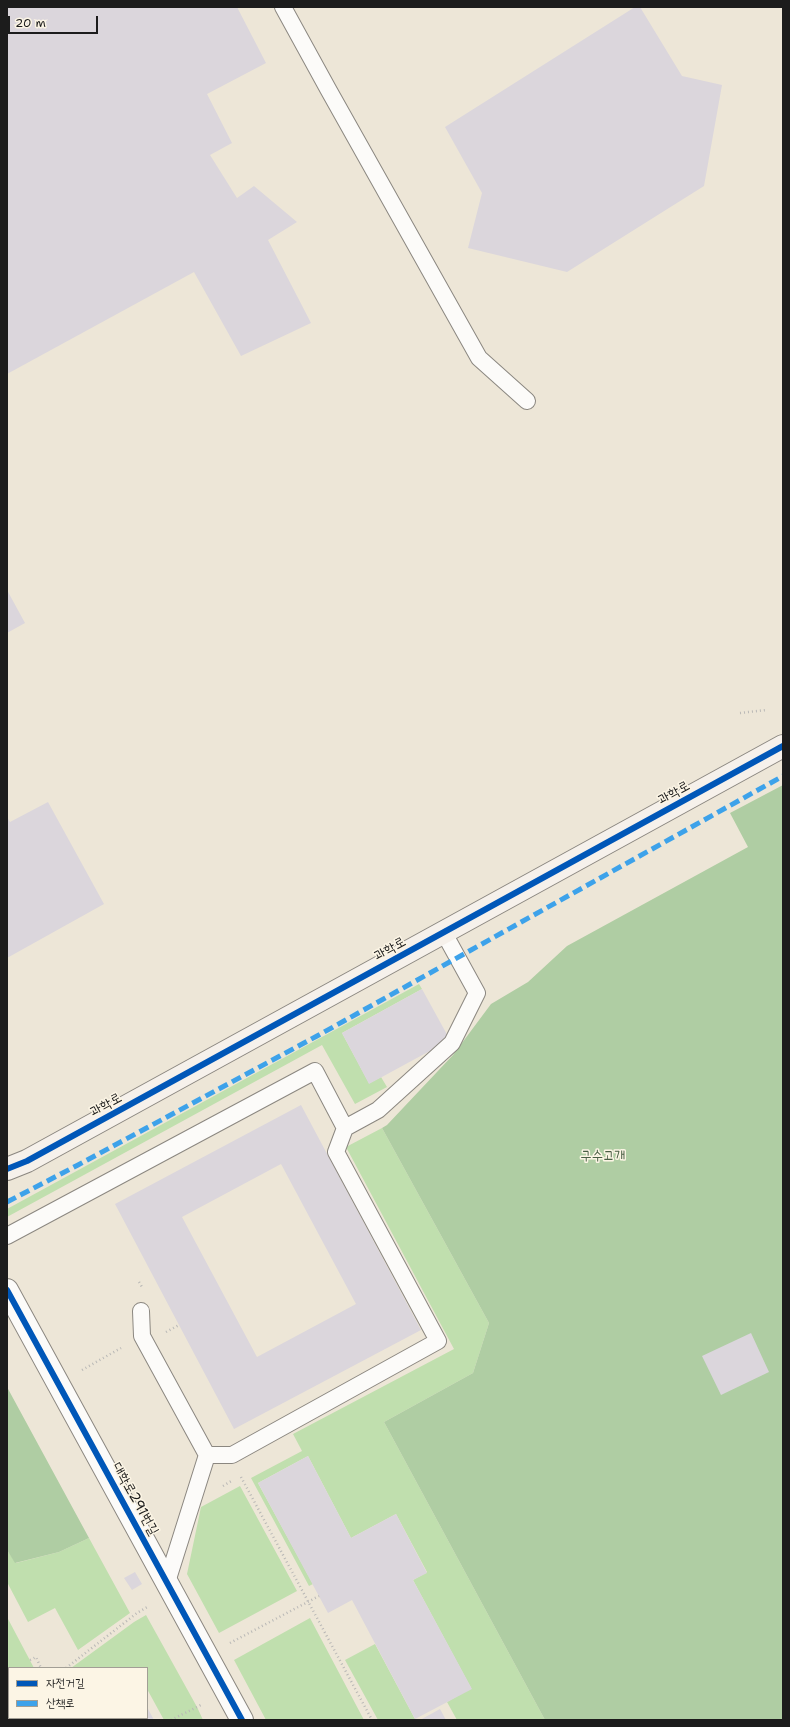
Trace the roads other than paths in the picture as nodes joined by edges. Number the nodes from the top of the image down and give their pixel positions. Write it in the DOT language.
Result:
graph roads {
  1 [pos="283,7"];
  2 [pos="527,402"];
  3 [pos="783,746"];
  4 [pos="444,933"];
  5 [pos="345,1128"];
  6 [pos="7,1169"];
  7 [pos="7,1236"];
  8 [pos="7,1290"];
  9 [pos="142,1311"];
  10 [pos="207,1455"];
  11 [pos="167,1582"];
  12 [pos="242,1720"];
  1 -- 2 [label="lane"];
  3 -- 4 [label="street, 과학로"];
  4 -- 5 [label="lane"];
  4 -- 6 [label="street, 과학로"];
  5 -- 7 [label="lane"];
  5 -- 10 [label="lane"];
  8 -- 11 [label="street, 대학로291번길"];
  9 -- 10 [label="lane"];
  10 -- 11 [label="lane"];
  11 -- 12 [label="street, 대학로291번길"];
}
